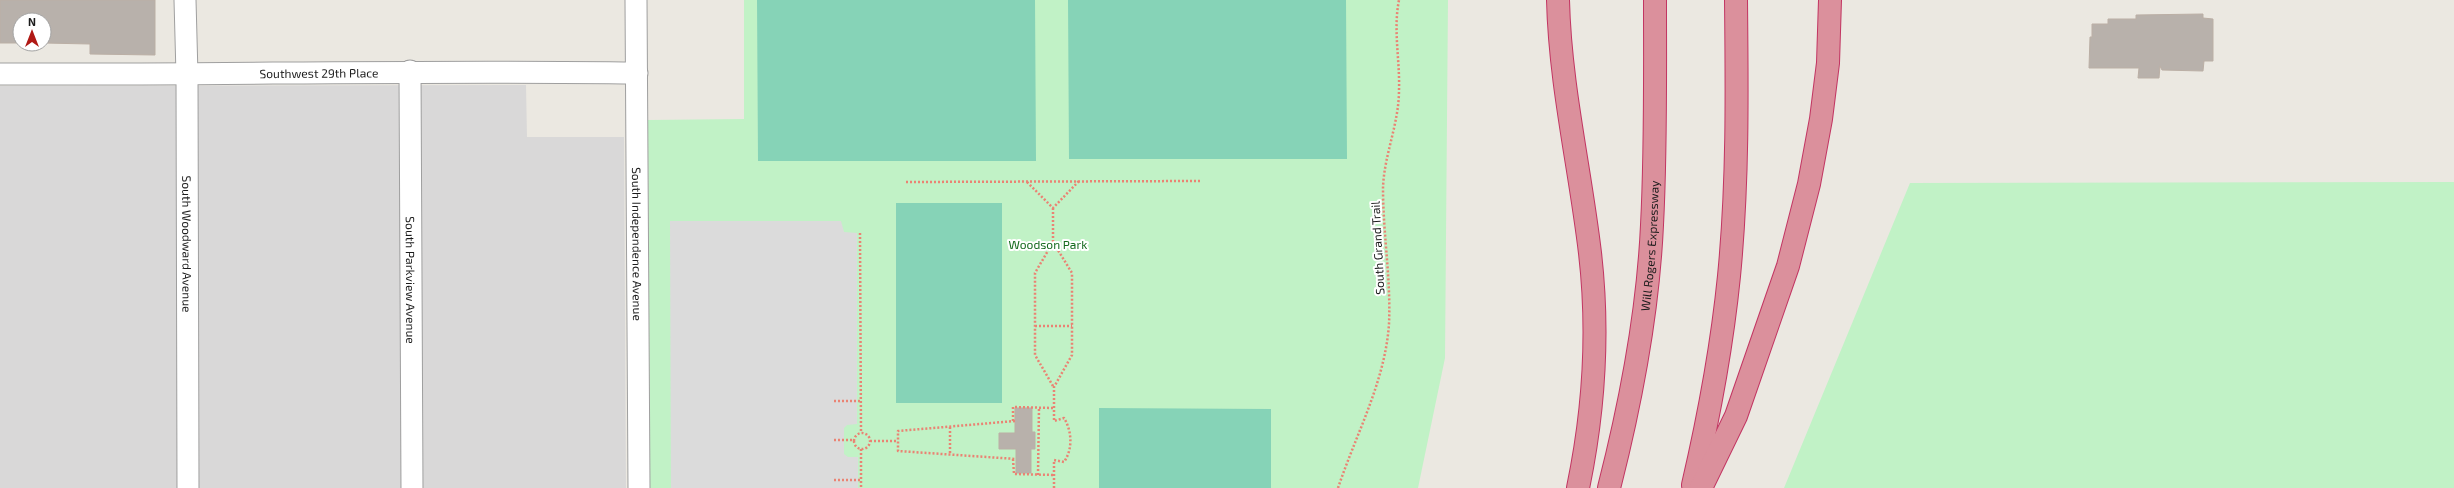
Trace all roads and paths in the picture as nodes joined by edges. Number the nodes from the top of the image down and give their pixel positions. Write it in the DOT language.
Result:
graph roads {
  1 [pos="185,0"];
  2 [pos="636,0"];
  3 [pos="1399,0"];
  4 [pos="1558,0"];
  5 [pos="1655,0"];
  6 [pos="1736,0"];
  7 [pos="1830,0"];
  8 [pos="410,71"];
  9 [pos="637,73"];
  10 [pos="0,74"];
  11 [pos="187,75"];
  12 [pos="1027,181"];
  13 [pos="1079,181"];
  14 [pos="1200,181"];
  15 [pos="906,182"];
  16 [pos="1053,208"];
  17 [pos="860,233"];
  18 [pos="1053,242"];
  19 [pos="1035,326"];
  20 [pos="1072,326"];
  21 [pos="1054,387"];
  22 [pos="834,401"];
  23 [pos="860,401"];
  24 [pos="1039,407"];
  25 [pos="1054,408"];
  26 [pos="950,426"];
  27 [pos="861,433"];
  28 [pos="834,440"];
  29 [pos="854,440"];
  30 [pos="870,441"];
  31 [pos="898,441"];
  32 [pos="861,449"];
  33 [pos="950,454"];
  34 [pos="1038,475"];
  35 [pos="1054,475"];
  36 [pos="834,480"];
  37 [pos="861,480"];
  38 [pos="188,488"];
  39 [pos="412,488"];
  40 [pos="639,488"];
  41 [pos="861,488"];
  42 [pos="1054,488"];
  43 [pos="1338,488"];
  44 [pos="1578,488"];
  45 [pos="1609,488"];
  46 [pos="1693,488"];
  47 [pos="1701,488"];
  1 -- 11 [label="street, South Woodward Avenue"];
  2 -- 9 [label="street, South Independence Avenue"];
  3 -- 43 [label="path, South Grand Trail"];
  4 -- 44 [label="highway"];
  5 -- 45 [label="highway, Will Rogers Expressway"];
  6 -- 46 [label="highway"];
  7 -- 47 [label="highway"];
  8 -- 9 [label="street, Southwest 29th Place"];
  8 -- 11 [label="street, Southwest 29th Place"];
  8 -- 39 [label="street, South Parkview Avenue"];
  9 -- 40 [label="street, South Independence Avenue"];
  10 -- 11 [label="street, Southwest 29th Place"];
  11 -- 38 [label="street, South Woodward Avenue"];
  12 -- 13 [label="path"];
  12 -- 15 [label="path"];
  12 -- 16 [label="path"];
  13 -- 14 [label="path"];
  13 -- 16 [label="path"];
  16 -- 18 [label="path"];
  17 -- 23 [label="path"];
  18 -- 19 [label="path"];
  18 -- 20 [label="path"];
  19 -- 20 [label="path"];
  19 -- 21 [label="path"];
  20 -- 21 [label="path"];
  21 -- 25 [label="path"];
  22 -- 23 [label="path"];
  23 -- 27 [label="path"];
  24 -- 25 [label="path"];
  24 -- 26 [label="path"];
  24 -- 34 [label="path"];
  25 -- 35 [label="path"];
  26 -- 31 [label="path"];
  26 -- 33 [label="path"];
  27 -- 29 [label="path"];
  27 -- 30 [label="path"];
  28 -- 29 [label="path"];
  29 -- 32 [label="path"];
  30 -- 31 [label="path"];
  30 -- 32 [label="path"];
  31 -- 33 [label="path"];
  32 -- 37 [label="path"];
  33 -- 34 [label="path"];
  34 -- 35 [label="path"];
  35 -- 42 [label="path"];
  36 -- 37 [label="path"];
  37 -- 41 [label="path"];
}
